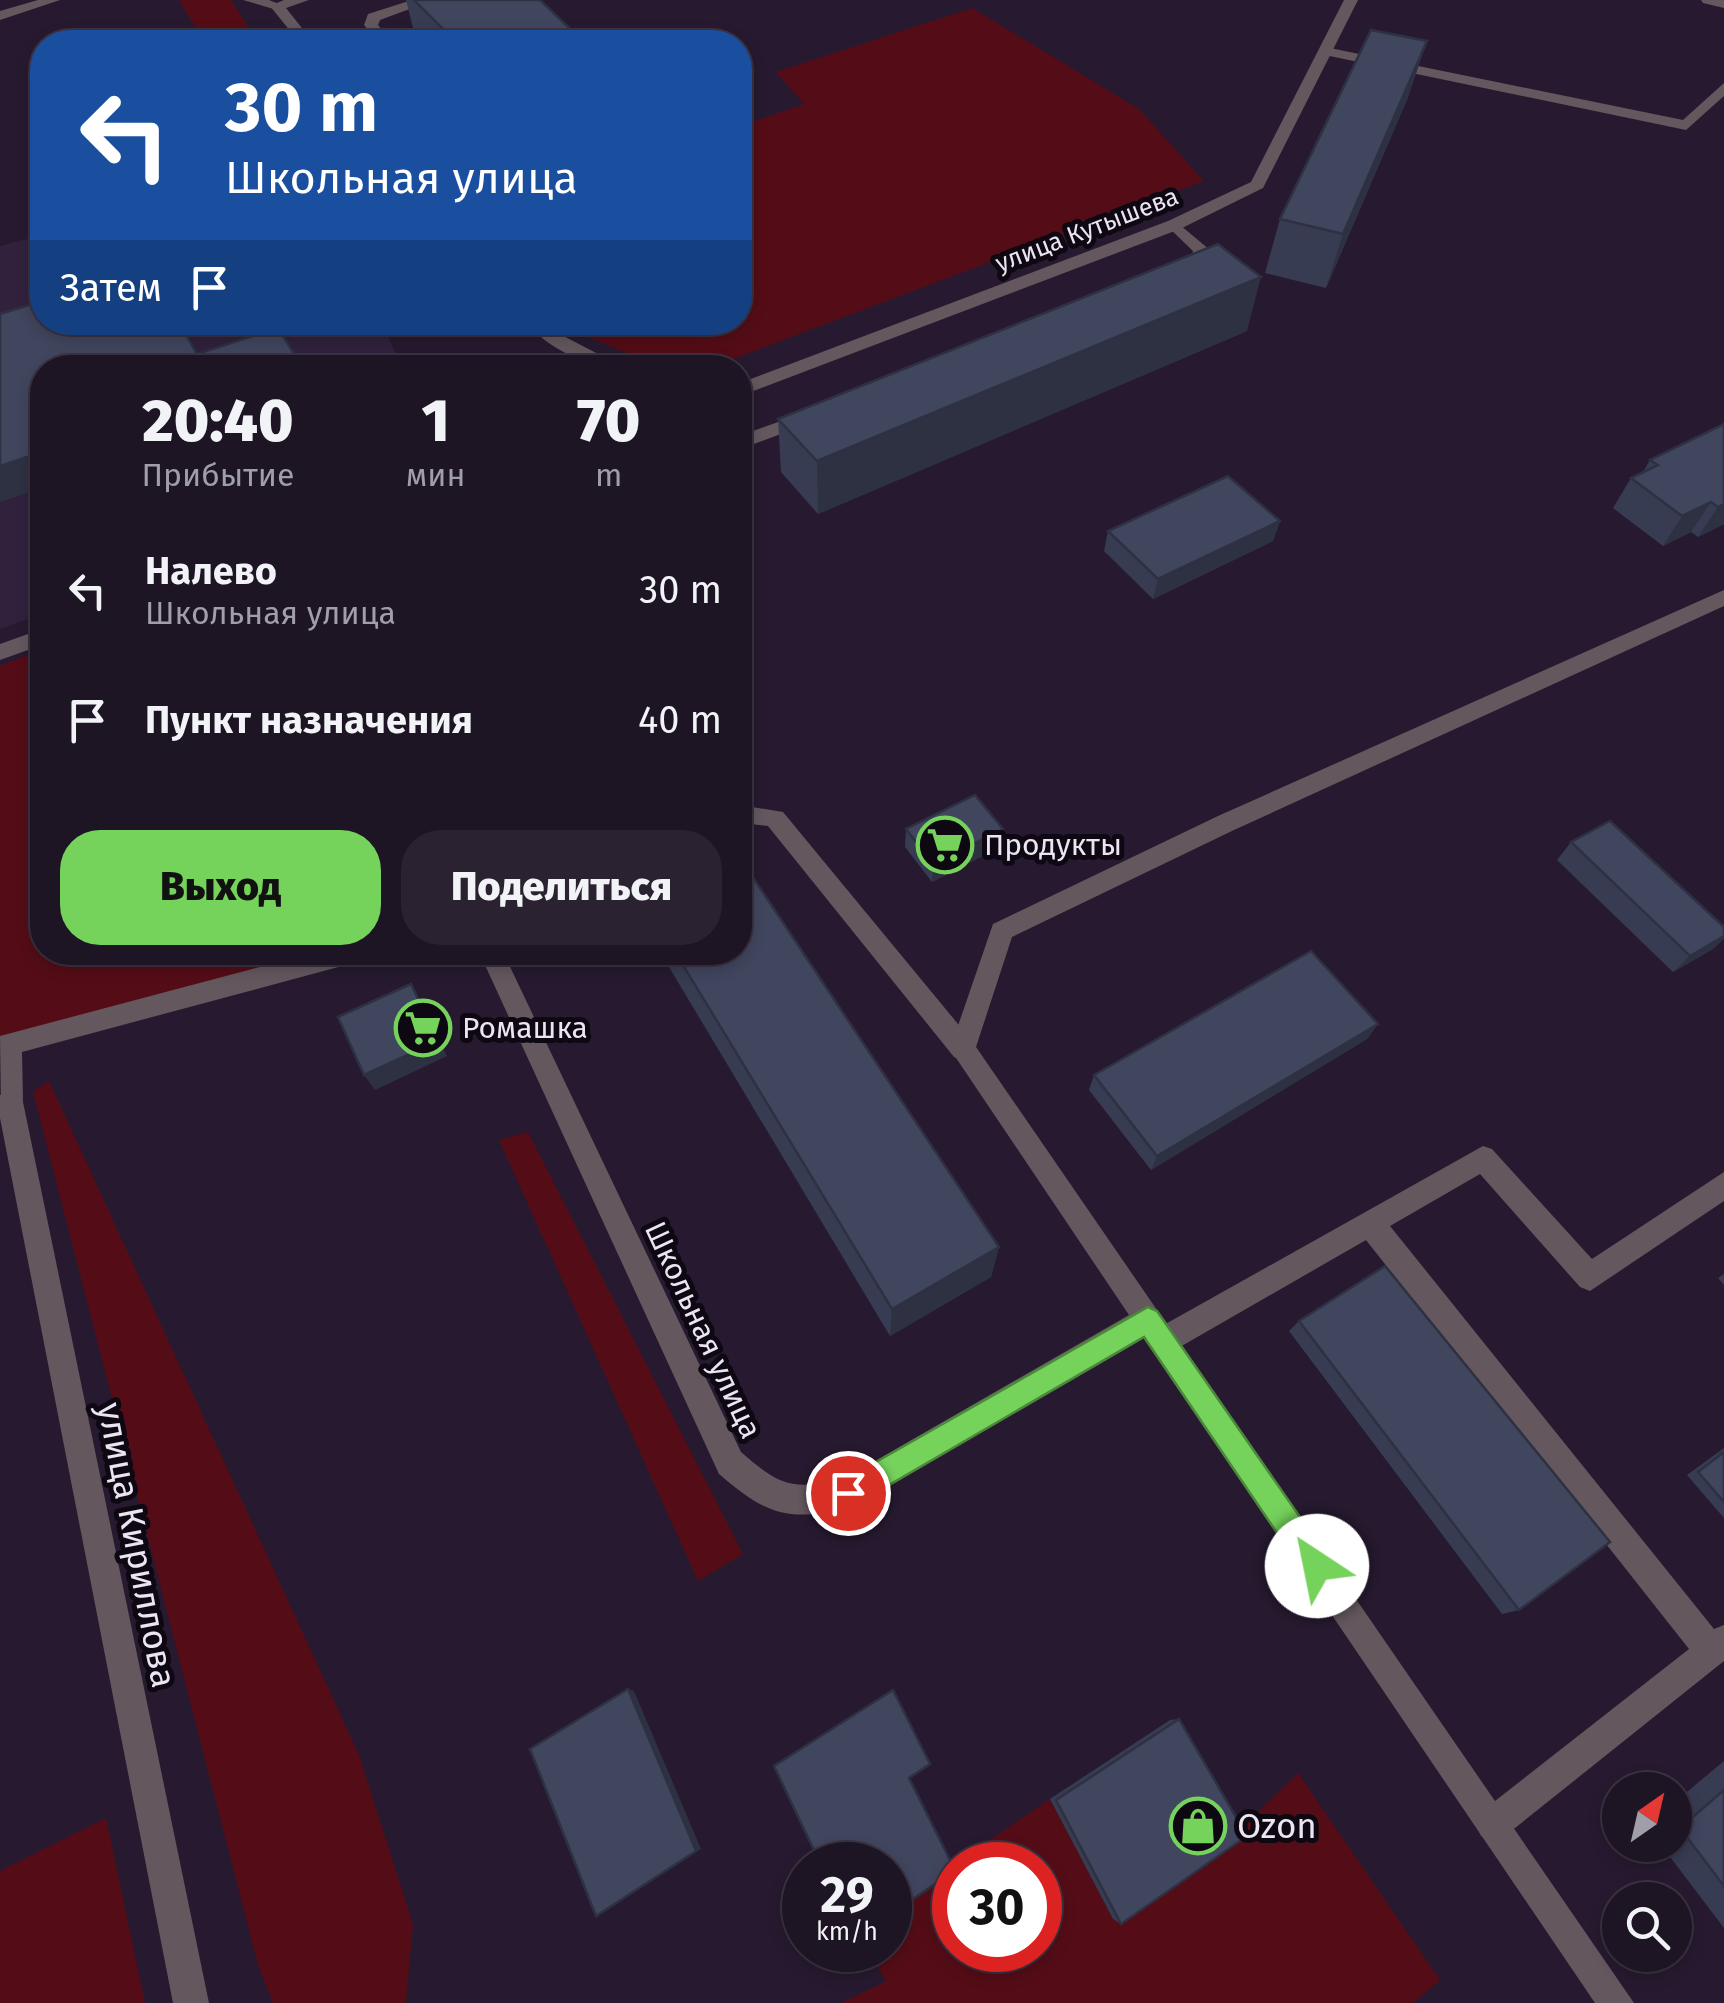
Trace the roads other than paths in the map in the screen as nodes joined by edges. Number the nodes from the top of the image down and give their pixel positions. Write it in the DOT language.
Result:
graph roads {
  1 [pos="53,0"];
  2 [pos="250,0"];
  3 [pos="302,0"];
  4 [pos="427,0"];
  5 [pos="1351,0"];
  6 [pos="1708,0"];
  7 [pos="275,3"];
  8 [pos="1724,4"];
  9 [pos="0,16"];
  10 [pos="296,30"];
  11 [pos="375,30"];
  12 [pos="1325,51"];
  13 [pos="1724,88"];
  14 [pos="1174,225"];
  15 [pos="1168,281"];
  16 [pos="548,335"];
  17 [pos="589,355"];
  18 [pos="752,385"];
  19 [pos="823,412"];
  20 [pos="752,438"];
  21 [pos="1724,597"];
  22 [pos="30,641"];
  23 [pos="0,652"];
  24 [pos="752,815"];
  25 [pos="308,965"];
  26 [pos="497,965"];
  27 [pos="4,1046"];
  28 [pos="963,1049"];
  29 [pos="1724,1186"];
  30 [pos="1370,1223"];
  31 [pos="1156,1331"];
  32 [pos="1718,1646"];
  33 [pos="1493,1824"];
  34 [pos="191,2003"];
  35 [pos="1616,2003"];
  1 -- 9 [label="street"];
  2 -- 7 [label="street"];
  3 -- 7 [label="street"];
  4 -- 11 [label="street"];
  5 -- 12 [label="street, улица Кутышева"];
  6 -- 8 [label="street"];
  7 -- 10 [label="street"];
  12 -- 13 [label="street"];
  12 -- 14 [label="street, улица Кутышева"];
  14 -- 15 [label="street"];
  14 -- 18 [label="street, улица Кутышева"];
  16 -- 17 [label="street"];
  19 -- 20 [label="street"];
  21 -- 28 [label="street"];
  22 -- 23 [label="street"];
  24 -- 28 [label="street"];
  25 -- 27 [label="street"];
  26 -- 31 [label="street, Школьная улица"];
  27 -- 34 [label="street, улица Кириллова"];
  28 -- 31 [label="street"];
  29 -- 30 [label="street, Школьная улица"];
  30 -- 31 [label="street, Школьная улица"];
  30 -- 32 [label="street"];
  31 -- 33 [label="street"];
  32 -- 33 [label="street"];
  33 -- 35 [label="street"];
}
